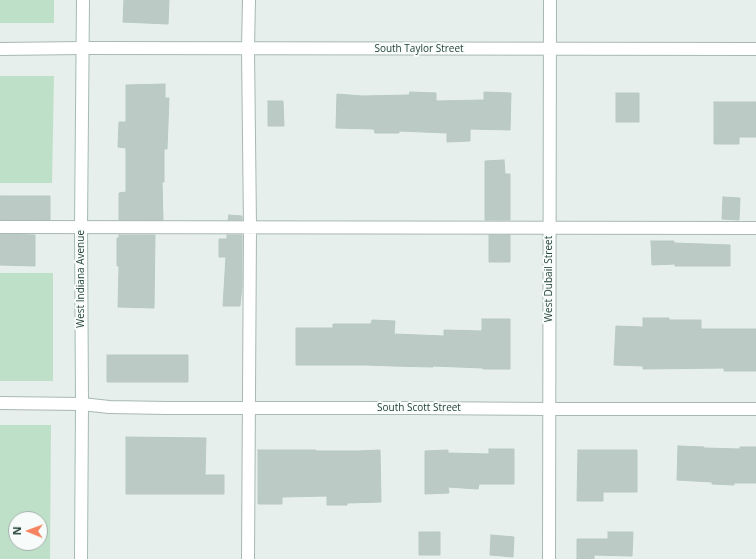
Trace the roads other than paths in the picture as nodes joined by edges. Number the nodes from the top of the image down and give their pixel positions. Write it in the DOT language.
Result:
graph roads {
  1 [pos="83,0"];
  2 [pos="249,0"];
  3 [pos="550,0"];
  4 [pos="83,48"];
  5 [pos="248,48"];
  6 [pos="0,49"];
  7 [pos="550,49"];
  8 [pos="756,49"];
  9 [pos="0,227"];
  10 [pos="81,227"];
  11 [pos="250,227"];
  12 [pos="550,228"];
  13 [pos="756,228"];
  14 [pos="0,403"];
  15 [pos="82,404"];
  16 [pos="249,408"];
  17 [pos="549,409"];
  18 [pos="756,409"];
  19 [pos="81,559"];
  20 [pos="248,559"];
  21 [pos="549,559"];
  1 -- 4 [label="street, West Indiana Avenue"];
  2 -- 5 [label="street"];
  3 -- 7 [label="street, West Dubail Street"];
  4 -- 5 [label="street, South Taylor Street"];
  4 -- 6 [label="street, South Taylor Street"];
  4 -- 10 [label="street, West Indiana Avenue"];
  5 -- 7 [label="street, South Taylor Street"];
  5 -- 11 [label="street"];
  7 -- 8 [label="street, South Taylor Street"];
  7 -- 12 [label="street, West Dubail Street"];
  9 -- 10 [label="street"];
  10 -- 11 [label="street"];
  10 -- 15 [label="street, West Indiana Avenue"];
  11 -- 12 [label="street"];
  11 -- 16 [label="street"];
  12 -- 13 [label="street"];
  12 -- 17 [label="street, West Dubail Street"];
  14 -- 15 [label="street, South Scott Street"];
  15 -- 16 [label="street, South Scott Street"];
  15 -- 19 [label="street, West Indiana Avenue"];
  16 -- 17 [label="street, South Scott Street"];
  16 -- 20 [label="street"];
  17 -- 18 [label="street, South Scott Street"];
  17 -- 21 [label="street, West Dubail Street"];
}
